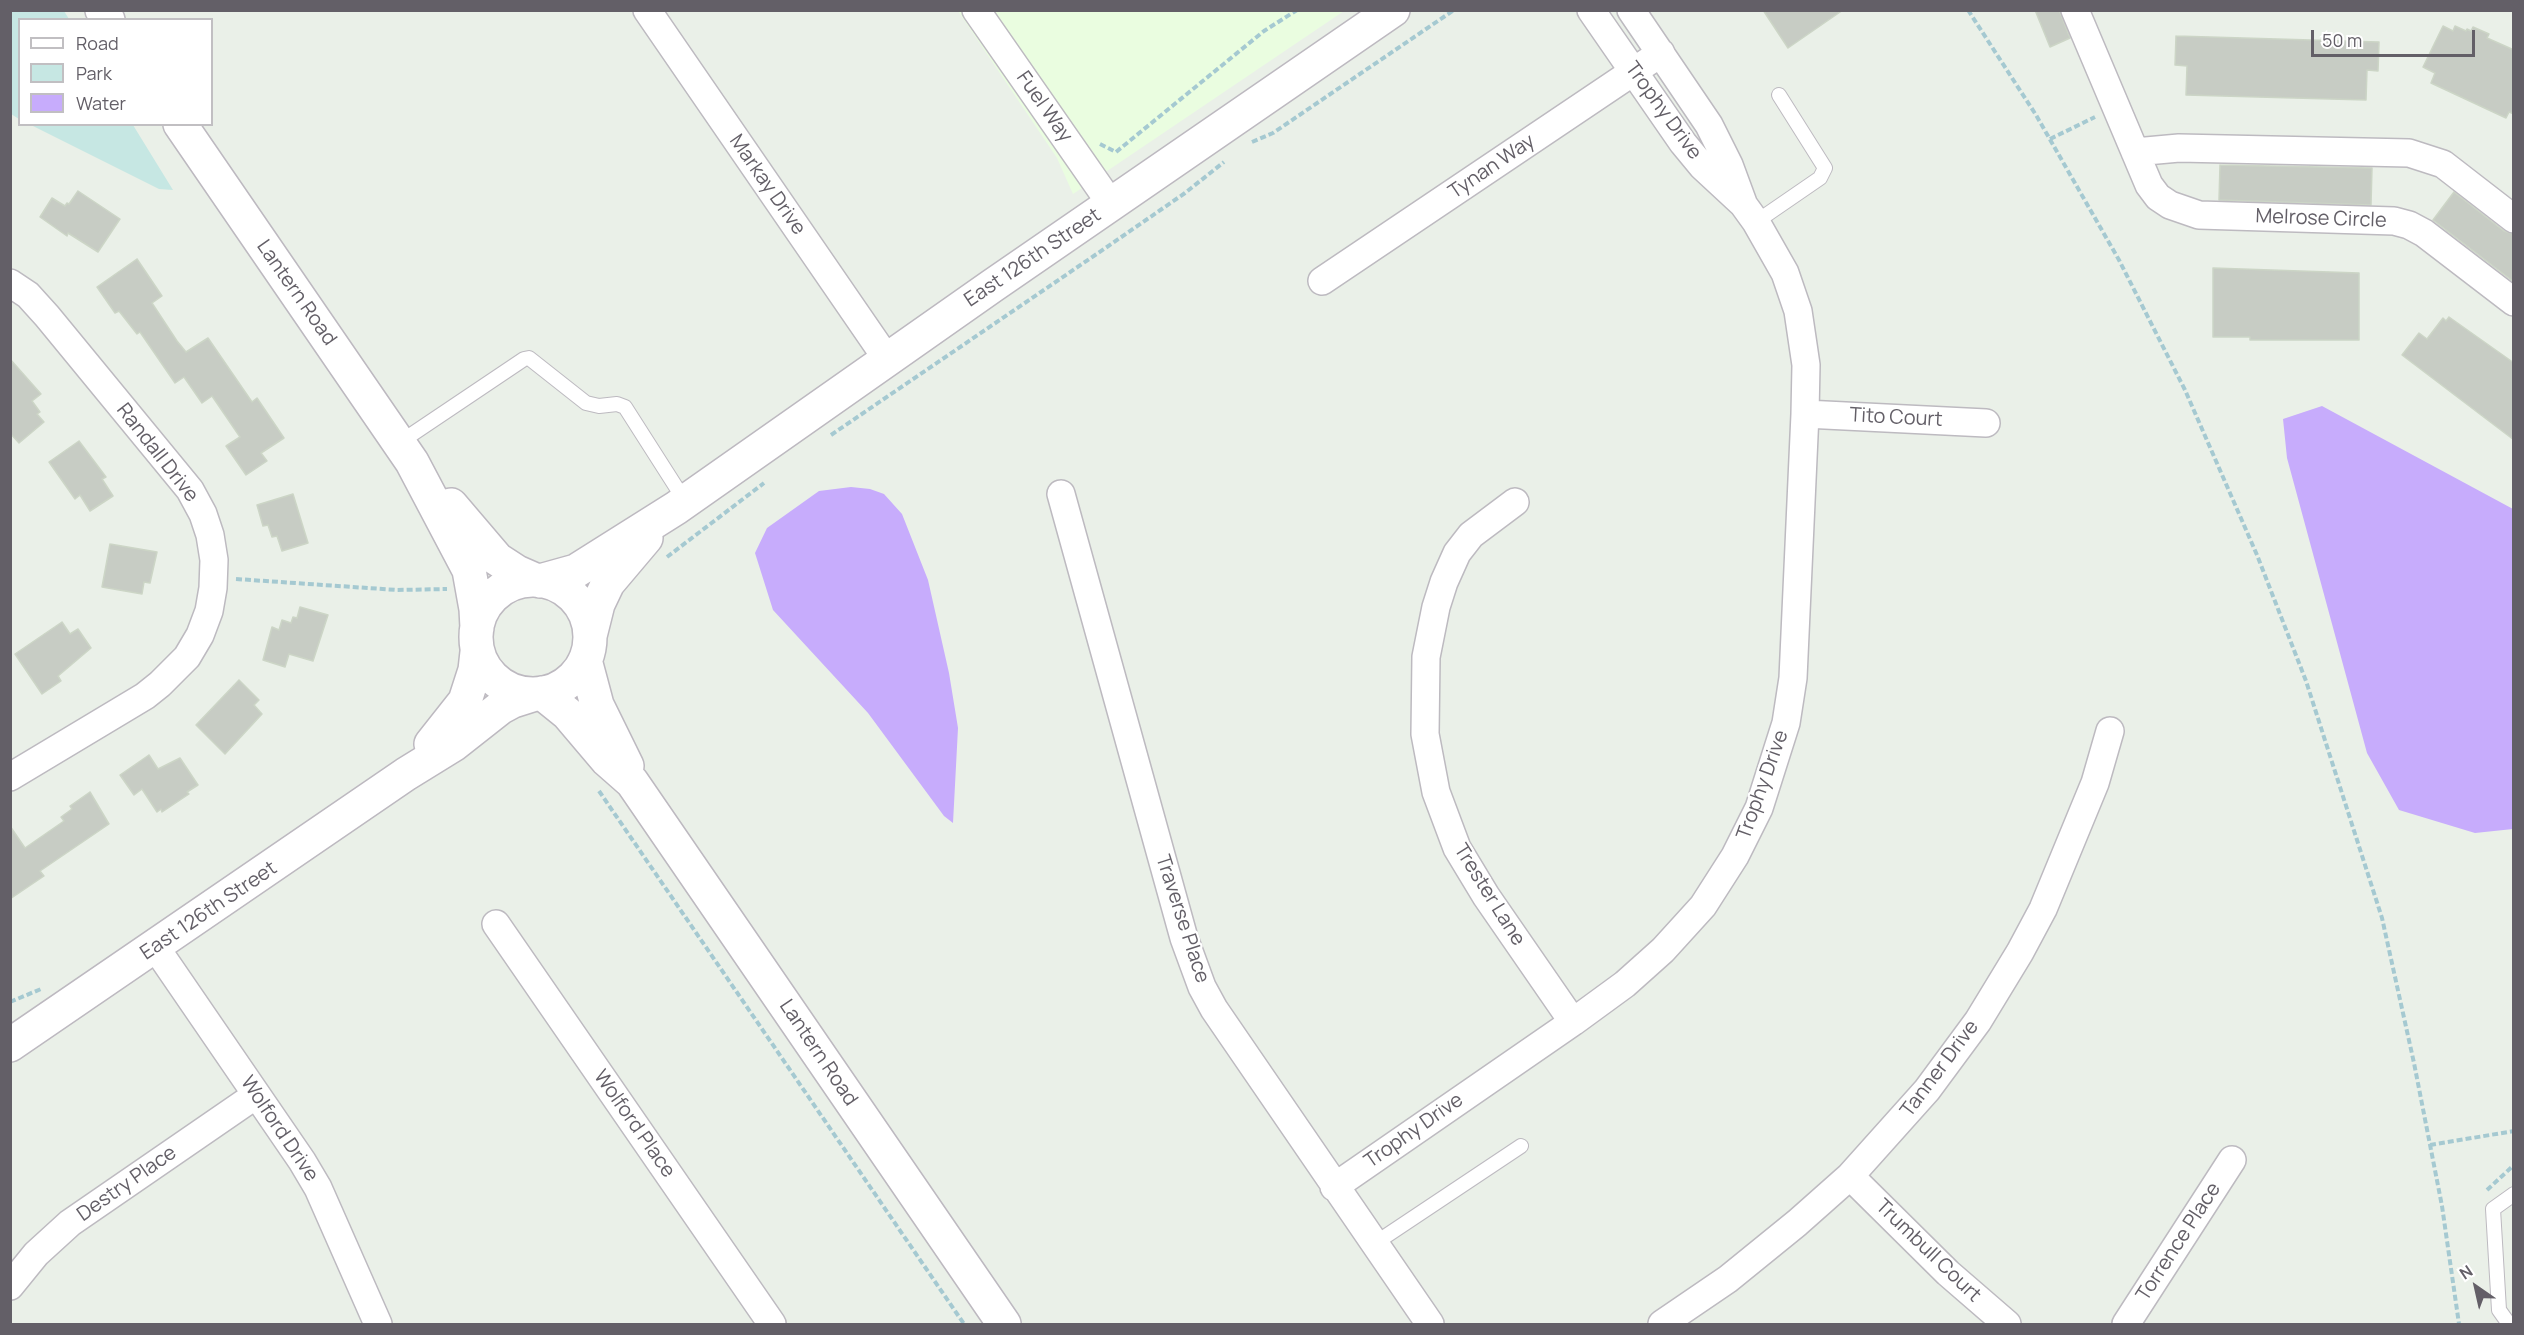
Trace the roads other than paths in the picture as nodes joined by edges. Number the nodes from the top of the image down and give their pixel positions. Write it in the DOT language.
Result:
graph roads {
  1 [pos="647,10"];
  2 [pos="976,10"];
  3 [pos="1393,10"];
  4 [pos="1591,10"];
  5 [pos="1631,10"];
  6 [pos="2075,10"];
  7 [pos="1661,53"];
  8 [pos="1634,71"];
  9 [pos="1779,95"];
  10 [pos="181,126"];
  11 [pos="2135,152"];
  12 [pos="1111,204"];
  13 [pos="1750,213"];
  14 [pos="2514,219"];
  15 [pos="1322,281"];
  16 [pos="10,283"];
  17 [pos="2514,302"];
  18 [pos="887,359"];
  19 [pos="1805,414"];
  20 [pos="1986,423"];
  21 [pos="406,452"];
  22 [pos="1061,494"];
  23 [pos="1515,502"];
  24 [pos="681,505"];
  25 [pos="537,580"];
  26 [pos="477,640"];
  27 [pos="588,648"];
  28 [pos="539,693"];
  29 [pos="2110,732"];
  30 [pos="406,774"];
  31 [pos="10,777"];
  32 [pos="632,782"];
  33 [pos="496,924"];
  34 [pos="156,948"];
  35 [pos="1573,1022"];
  36 [pos="10,1045"];
  37 [pos="256,1095"];
  38 [pos="1521,1146"];
  39 [pos="2232,1160"];
  40 [pos="1850,1176"];
  41 [pos="1334,1186"];
  42 [pos="2514,1194"];
  43 [pos="1374,1244"];
  44 [pos="10,1286"];
  45 [pos="378,1324"];
  46 [pos="772,1324"];
  47 [pos="1004,1324"];
  48 [pos="1430,1324"];
  49 [pos="1662,1324"];
  50 [pos="2007,1324"];
  51 [pos="2126,1324"];
  52 [pos="2509,1324"];
  1 -- 18 [label="street, Markay Drive"];
  2 -- 12 [label="street, Fuel Way"];
  3 -- 12 [label="main road, East 126th Street"];
  4 -- 8 [label="street, Trophy Drive"];
  5 -- 7 [label="street, Trophy Drive"];
  6 -- 11 [label="street, Melrose Circle"];
  7 -- 8 [label="street, Tynan Way"];
  7 -- 13 [label="street, Trophy Drive"];
  8 -- 13 [label="street, Trophy Drive"];
  8 -- 15 [label="street, Tynan Way"];
  9 -- 13 [label="lane"];
  10 -- 21 [label="main road, Lantern Road"];
  11 -- 14 [label="street"];
  11 -- 17 [label="street, Melrose Circle"];
  12 -- 18 [label="main road, East 126th Street"];
  13 -- 19 [label="street, Trophy Drive"];
  16 -- 31 [label="street, Randall Drive"];
  18 -- 24 [label="main road, East 126th Street"];
  19 -- 20 [label="street, Tito Court"];
  19 -- 35 [label="street, Trophy Drive"];
  21 -- 24 [label="lane"];
  21 -- 25 [label="main road, Lantern Road"];
  21 -- 26 [label="main road, Lantern Road"];
  22 -- 41 [label="street, Traverse Place"];
  23 -- 35 [label="street, Trester Lane"];
  24 -- 25 [label="main road, East 126th Street"];
  24 -- 27 [label="main road, East 126th Street"];
  25 -- 26 [label="main road"];
  25 -- 27 [label="main road"];
  26 -- 28 [label="main road"];
  26 -- 30 [label="main road, East 126th Street"];
  27 -- 28 [label="main road"];
  27 -- 32 [label="main road, Lantern Road"];
  28 -- 30 [label="main road, East 126th Street"];
  28 -- 32 [label="main road, Lantern Road"];
  29 -- 40 [label="street, Tanner Drive"];
  30 -- 34 [label="main road, East 126th Street"];
  32 -- 47 [label="main road, Lantern Road"];
  33 -- 46 [label="street, Wolford Place"];
  34 -- 36 [label="main road, East 126th Street"];
  34 -- 37 [label="street, Wolford Drive"];
  35 -- 41 [label="street, Trophy Drive"];
  37 -- 44 [label="street, Destry Place"];
  37 -- 45 [label="street, Wolford Drive"];
  38 -- 43 [label="lane"];
  39 -- 51 [label="street, Torrence Place"];
  40 -- 49 [label="street, Tanner Drive"];
  40 -- 50 [label="street, Trumbull Court"];
  41 -- 43 [label="street, Traverse Place"];
  42 -- 52 [label="lane"];
  43 -- 48 [label="street, Traverse Place"];
}
